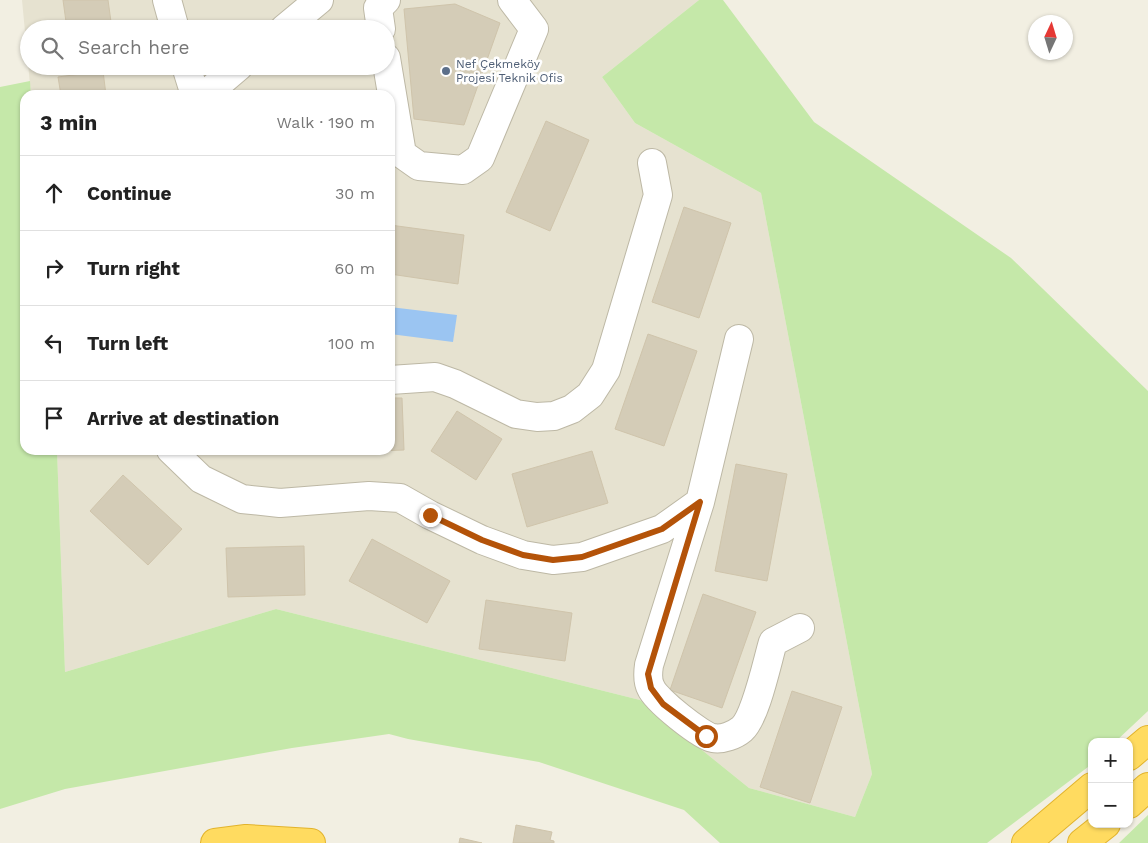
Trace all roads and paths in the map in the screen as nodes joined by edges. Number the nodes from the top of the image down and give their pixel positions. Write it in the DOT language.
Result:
graph roads {
  1 [pos="167,0"];
  2 [pos="319,0"];
  3 [pos="386,0"];
  4 [pos="512,0"];
  5 [pos="173,20"];
  6 [pos="295,20"];
  7 [pos="380,20"];
  8 [pos="192,75"];
  9 [pos="228,75"];
  10 [pos="389,75"];
  11 [pos="202,90"];
  12 [pos="210,90"];
  13 [pos="391,90"];
  14 [pos="395,112"];
  15 [pos="652,163"];
  16 [pos="739,339"];
  17 [pos="395,380"];
  18 [pos="176,455"];
  19 [pos="700,502"];
  20 [pos="800,628"];
  21 [pos="1148,740"];
  22 [pos="1133,753"];
  23 [pos="1148,787"];
  24 [pos="1088,790"];
  25 [pos="1133,800"];
  26 [pos="1101,828"];
  27 [pos="215,843"];
  28 [pos="311,843"];
  29 [pos="1026,843"];
  30 [pos="1082,843"];
  1 -- 5 [label="street"];
  2 -- 6 [label="street"];
  3 -- 7 [label="street"];
  4 -- 14 [label="street"];
  8 -- 11 [label="street"];
  9 -- 12 [label="street"];
  10 -- 13 [label="street"];
  15 -- 17 [label="street"];
  16 -- 19 [label="street"];
  18 -- 19 [label="street"];
  19 -- 20 [label="street"];
  21 -- 22 [label="highway"];
  23 -- 25 [label="highway"];
  24 -- 29 [label="highway"];
  26 -- 30 [label="highway"];
  27 -- 28 [label="highway"];
}
